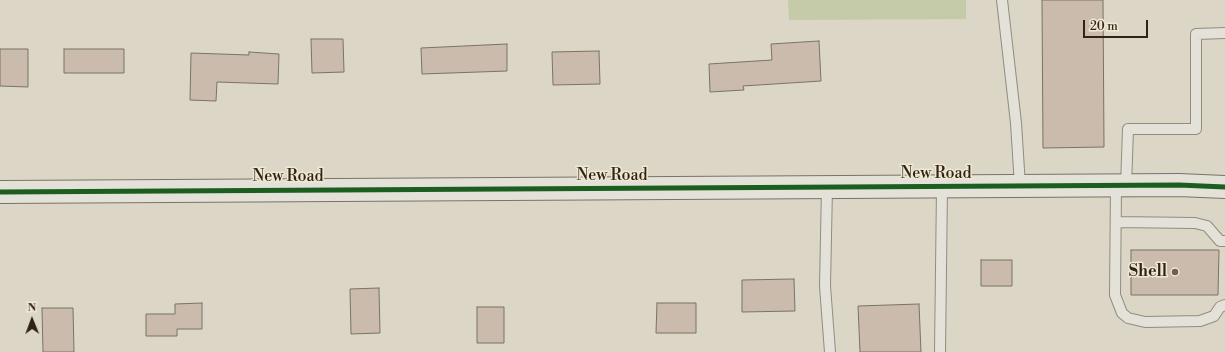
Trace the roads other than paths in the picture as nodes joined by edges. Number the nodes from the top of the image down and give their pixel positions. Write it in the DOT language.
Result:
graph roads {
  1 [pos="1002,0"];
  2 [pos="1225,33"];
  3 [pos="1020,186"];
  4 [pos="1121,186"];
  5 [pos="827,187"];
  6 [pos="942,187"];
  7 [pos="1225,187"];
  8 [pos="0,192"];
  9 [pos="1116,222"];
  10 [pos="1225,241"];
  11 [pos="1225,305"];
  12 [pos="830,352"];
  13 [pos="940,352"];
  1 -- 3 [label="lane"];
  2 -- 4 [label="lane"];
  3 -- 4 [label="street, New Road"];
  3 -- 6 [label="street, New Road"];
  4 -- 7 [label="street, New Road"];
  4 -- 9 [label="lane"];
  5 -- 6 [label="street, New Road"];
  5 -- 8 [label="street, New Road"];
  5 -- 12 [label="lane"];
  6 -- 13 [label="lane"];
  9 -- 10 [label="lane"];
  9 -- 11 [label="lane"];
}
